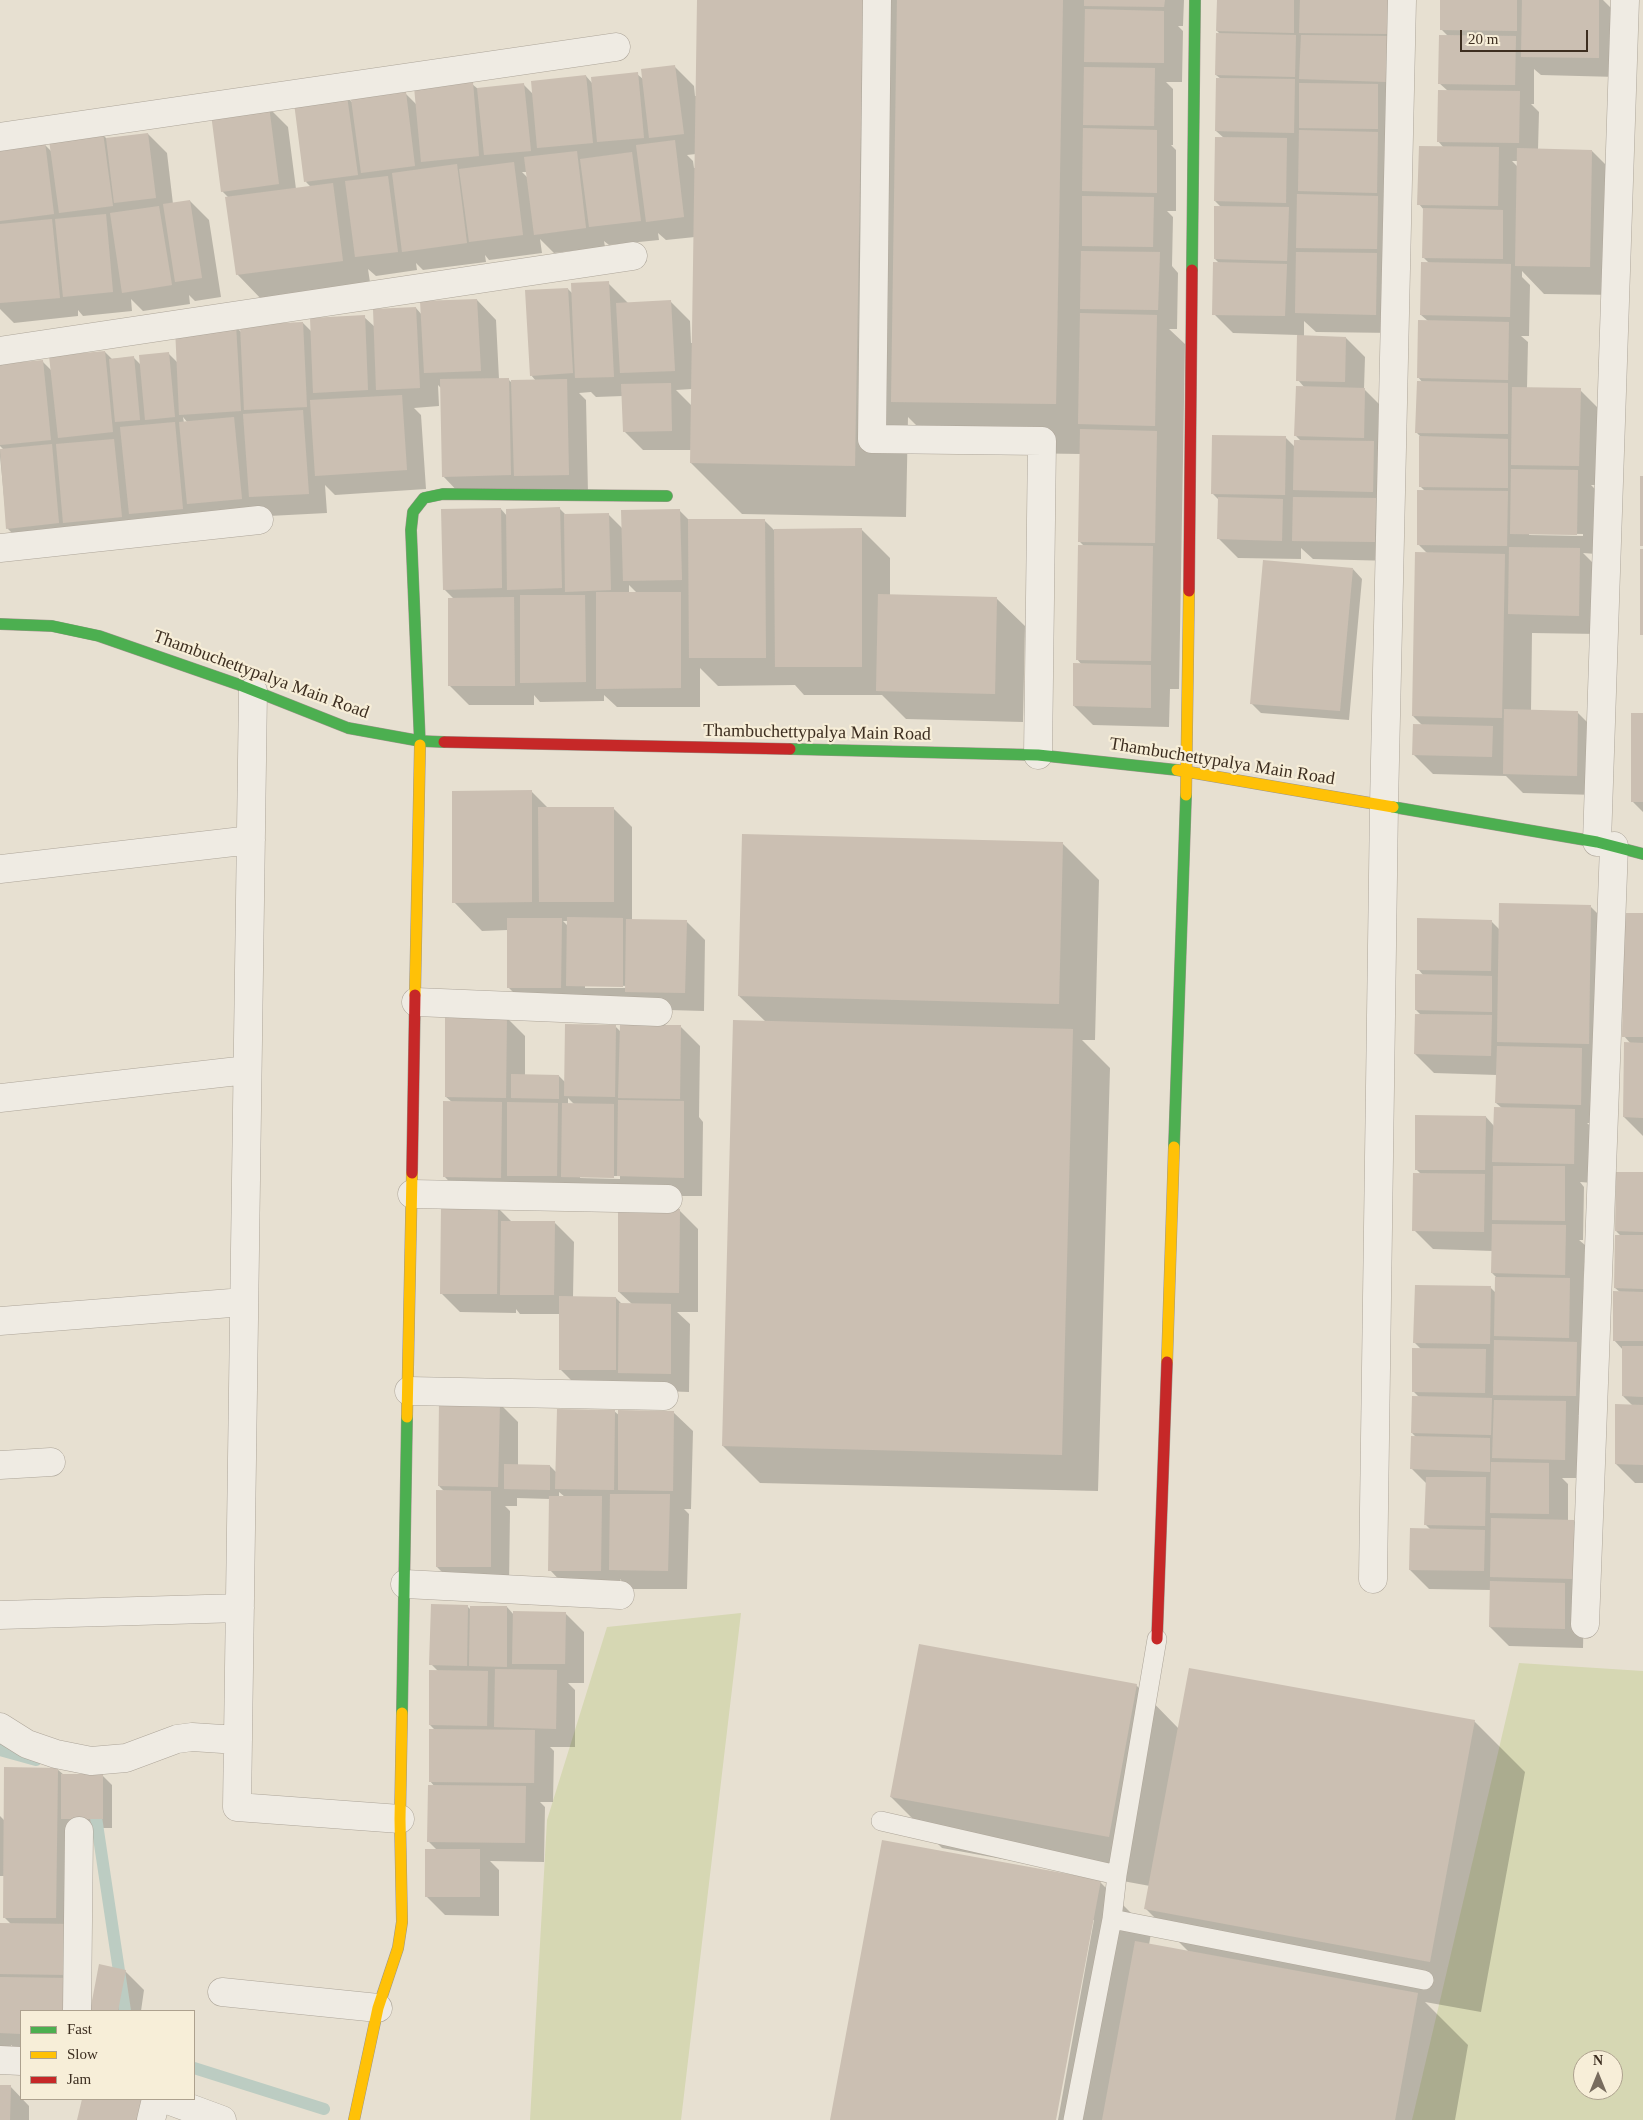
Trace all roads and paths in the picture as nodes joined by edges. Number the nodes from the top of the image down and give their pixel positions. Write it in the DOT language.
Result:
graph roads {
  1 [pos="877,0"];
  2 [pos="1195,0"];
  3 [pos="1402,0"];
  4 [pos="1625,0"];
  5 [pos="616,47"];
  6 [pos="0,136"];
  7 [pos="633,256"];
  8 [pos="0,351"];
  9 [pos="667,496"];
  10 [pos="259,520"];
  11 [pos="0,548"];
  12 [pos="0,624"];
  13 [pos="253,691"];
  14 [pos="420,741"];
  15 [pos="1038,755"];
  16 [pos="1187,771"];
  17 [pos="1384,805"];
  18 [pos="251,840"];
  19 [pos="1605,844"];
  20 [pos="1643,854"];
  21 [pos="0,870"];
  22 [pos="416,1002"];
  23 [pos="658,1012"];
  24 [pos="248,1070"];
  25 [pos="0,1098"];
  26 [pos="412,1194"];
  27 [pos="668,1199"];
  28 [pos="244,1302"];
  29 [pos="0,1321"];
  30 [pos="409,1391"];
  31 [pos="664,1396"];
  32 [pos="51,1462"];
  33 [pos="0,1466"];
  34 [pos="1373,1579"];
  35 [pos="405,1584"];
  36 [pos="620,1595"];
  37 [pos="240,1608"];
  38 [pos="0,1615"];
  39 [pos="1585,1624"];
  40 [pos="1158,1640"];
  41 [pos="0,1727"];
  42 [pos="238,1740"];
  43 [pos="400,1819"];
  44 [pos="881,1821"];
  45 [pos="79,1832"];
  46 [pos="1116,1875"];
  47 [pos="1112,1919"];
  48 [pos="1424,1980"];
  49 [pos="222,1992"];
  50 [pos="378,2008"];
  51 [pos="76,2010"];
  52 [pos="0,2060"];
  53 [pos="20,2062"];
  54 [pos="156,2100"];
  55 [pos="167,2100"];
  56 [pos="151,2120"];
  57 [pos="222,2120"];
  58 [pos="354,2120"];
  59 [pos="1073,2120"];
  1 -- 15 [label="street"];
  2 -- 16 [label="street"];
  3 -- 17 [label="street"];
  4 -- 19 [label="street"];
  5 -- 6 [label="street"];
  7 -- 8 [label="street"];
  9 -- 14 [label="street"];
  10 -- 11 [label="street"];
  12 -- 13 [label="street, Thambuchettypalya Main Road"];
  13 -- 14 [label="street, Thambuchettypalya Main Road"];
  13 -- 18 [label="street"];
  14 -- 15 [label="street, Thambuchettypalya Main Road"];
  14 -- 22 [label="street"];
  15 -- 16 [label="street, Thambuchettypalya Main Road"];
  16 -- 17 [label="street, Thambuchettypalya Main Road"];
  16 -- 40 [label="street"];
  17 -- 19 [label="street, Thambuchettypalya Main Road"];
  17 -- 34 [label="street"];
  18 -- 21 [label="street"];
  18 -- 24 [label="street"];
  19 -- 20 [label="street, Thambuchettypalya Main Road"];
  19 -- 39 [label="street"];
  22 -- 23 [label="street"];
  22 -- 26 [label="street"];
  24 -- 25 [label="street"];
  24 -- 28 [label="street"];
  26 -- 27 [label="street"];
  26 -- 30 [label="street"];
  28 -- 29 [label="street"];
  28 -- 37 [label="street"];
  30 -- 31 [label="street"];
  30 -- 35 [label="street"];
  32 -- 33 [label="street"];
  35 -- 36 [label="street"];
  35 -- 43 [label="street"];
  37 -- 38 [label="street"];
  37 -- 42 [label="street"];
  40 -- 46 [label="lane"];
  41 -- 42 [label="street"];
  42 -- 43 [label="street"];
  43 -- 50 [label="street"];
  44 -- 46 [label="lane"];
  45 -- 51 [label="street"];
  46 -- 47 [label="lane"];
  47 -- 48 [label="lane"];
  47 -- 59 [label="lane"];
  49 -- 50 [label="street"];
  50 -- 58 [label="street"];
  52 -- 53 [label="street"];
  54 -- 56 [label="street"];
  55 -- 57 [label="street"];
}
